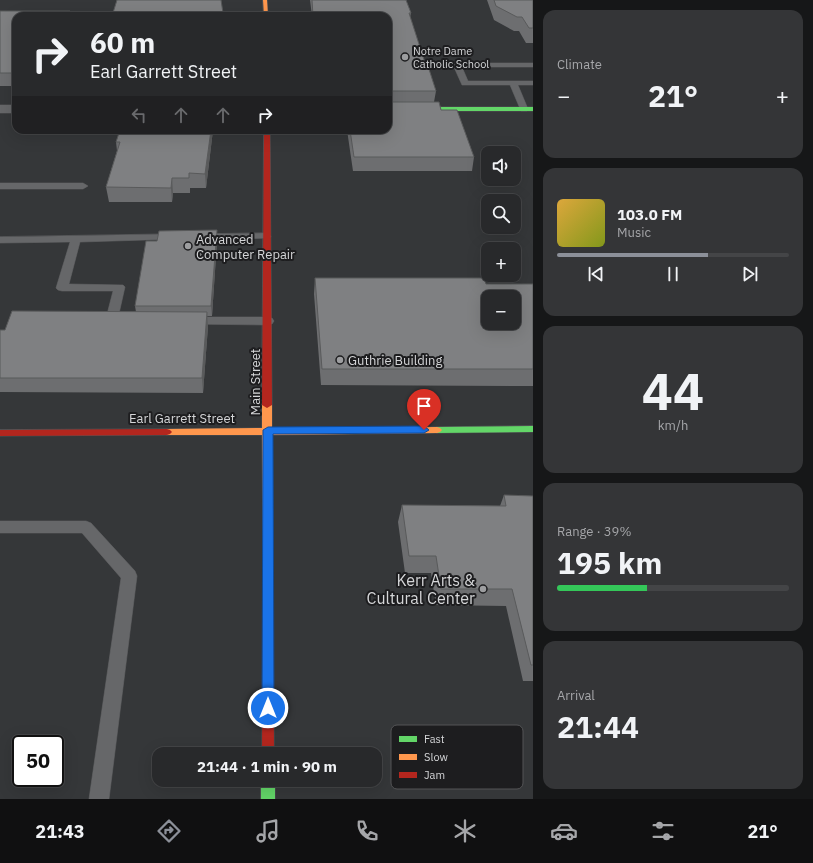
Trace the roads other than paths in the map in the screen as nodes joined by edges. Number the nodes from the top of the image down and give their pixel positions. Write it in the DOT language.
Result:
graph roads {
  1 [pos="265,0"];
  2 [pos="266,12"];
  3 [pos="533,65"];
  4 [pos="513,83"];
  5 [pos="533,83"];
  6 [pos="0,109"];
  7 [pos="12,109"];
  8 [pos="392,109"];
  9 [pos="528,109"];
  10 [pos="267,134"];
  11 [pos="0,186"];
  12 [pos="84,186"];
  13 [pos="266,236"];
  14 [pos="76,238"];
  15 [pos="0,240"];
  16 [pos="175,321"];
  17 [pos="268,321"];
  18 [pos="127,322"];
  19 [pos="533,429"];
  20 [pos="268,430"];
  21 [pos="0,432"];
  22 [pos="0,527"];
  23 [pos="268,747"];
  24 [pos="268,787"];
  25 [pos="99,799"];
  26 [pos="268,799"];
  1 -- 2 [label="main road"];
  3 -- 4 [label="lane"];
  4 -- 5 [label="lane"];
  4 -- 9 [label="lane"];
  6 -- 7 [label="street"];
  8 -- 9 [label="main road"];
  10 -- 13 [label="main road, Main Street"];
  11 -- 12 [label="lane"];
  13 -- 14 [label="lane"];
  13 -- 17 [label="main road, Main Street"];
  14 -- 15 [label="lane"];
  14 -- 18 [label="lane"];
  16 -- 17 [label="lane"];
  17 -- 20 [label="main road, Main Street"];
  19 -- 20 [label="main road, Earl Garrett Street"];
  20 -- 21 [label="main road, Earl Garrett Street"];
  20 -- 23 [label="main road, Main Street"];
  22 -- 25 [label="lane"];
  24 -- 26 [label="main road"];
}
